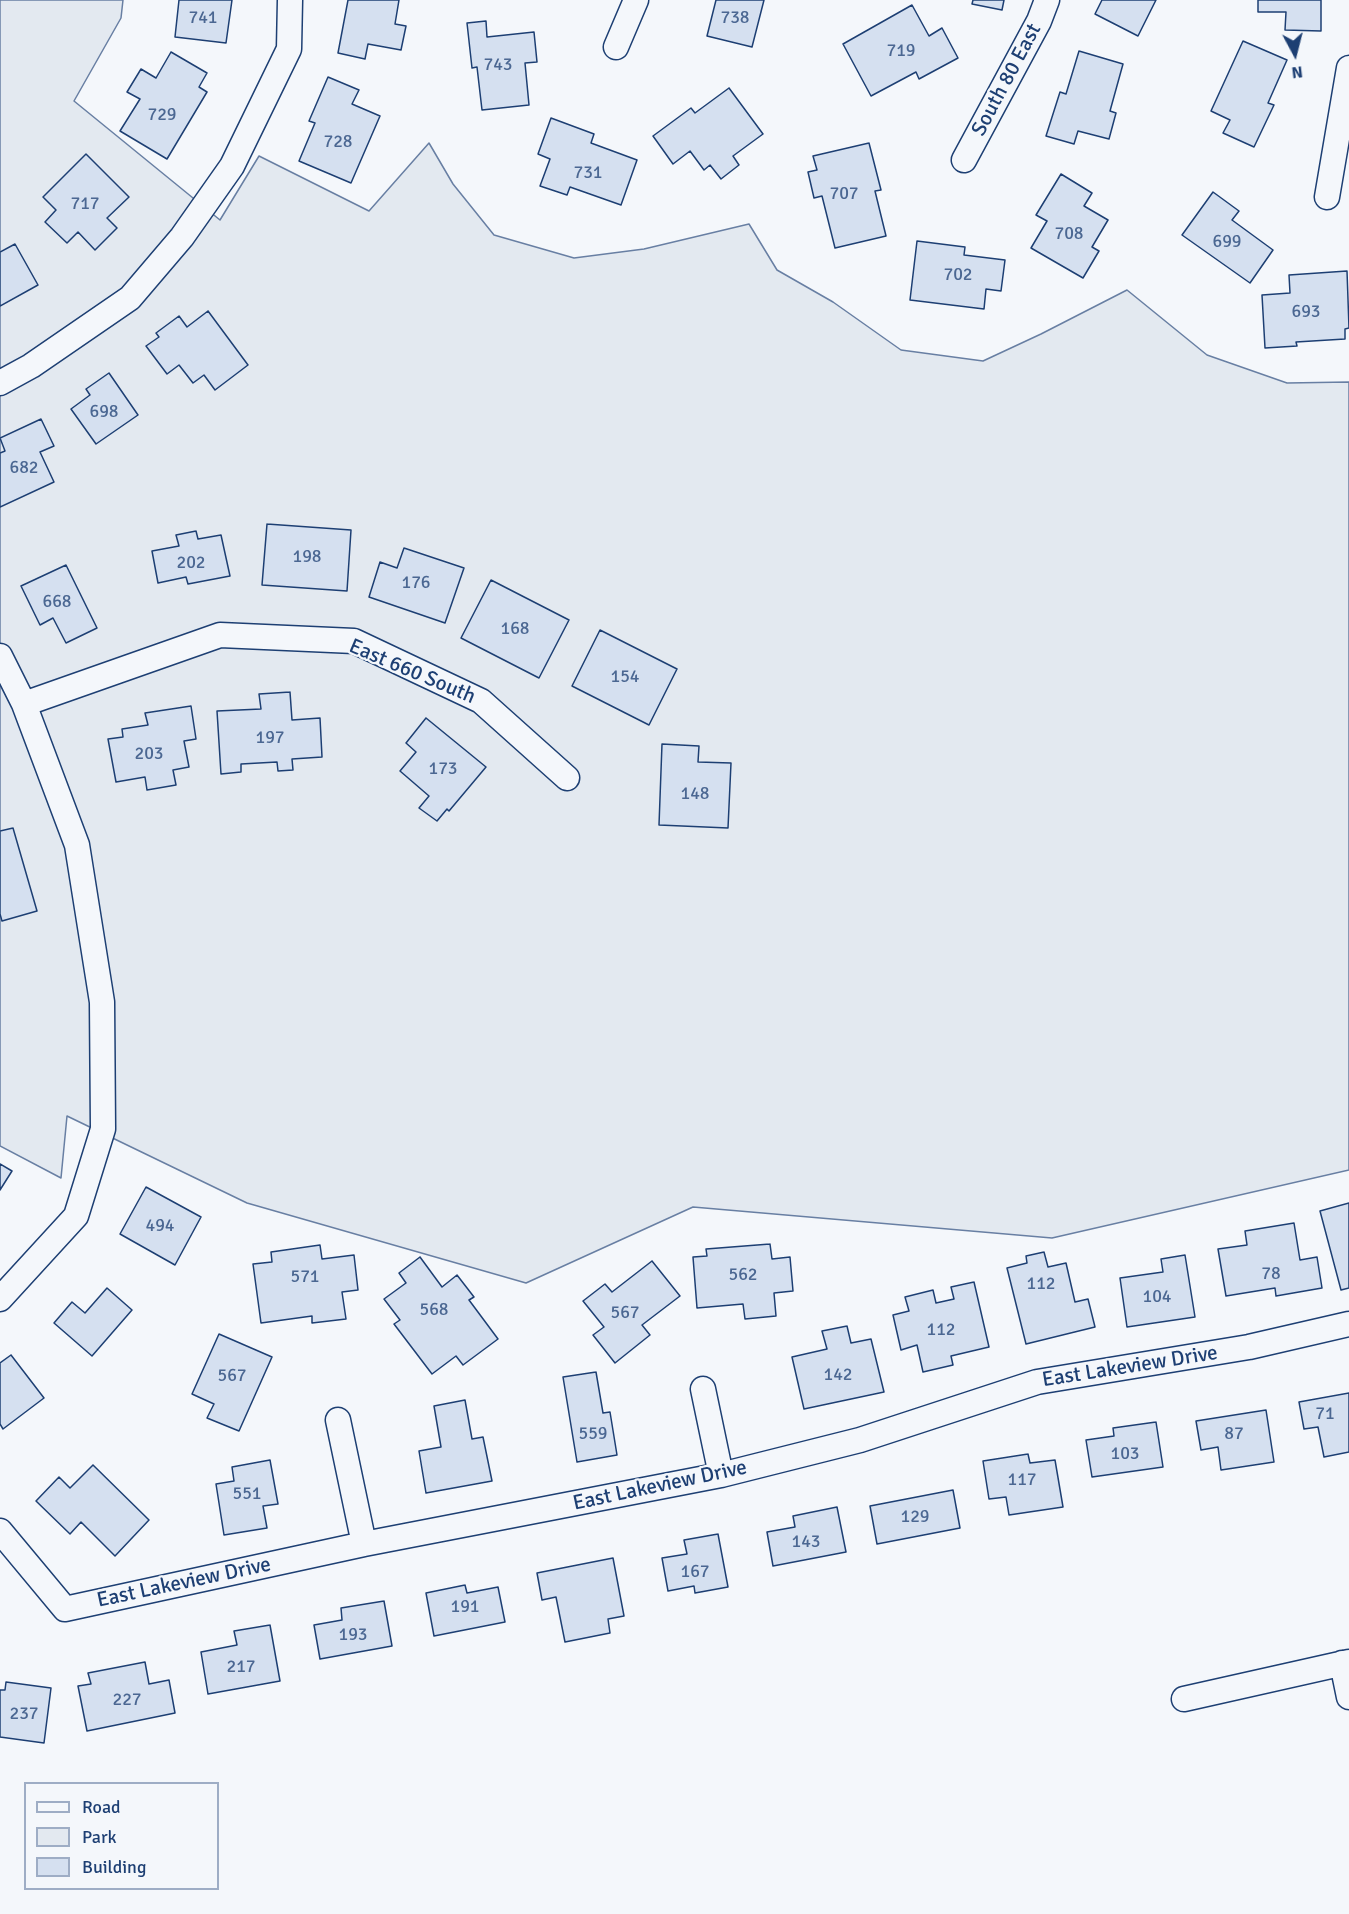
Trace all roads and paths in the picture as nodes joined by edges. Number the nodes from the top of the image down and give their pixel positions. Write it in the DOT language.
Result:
graph roads {
  1 [pos="290,0"];
  2 [pos="636,0"];
  3 [pos="1047,0"];
  4 [pos="616,47"];
  5 [pos="1349,68"];
  6 [pos="964,160"];
  7 [pos="1327,197"];
  8 [pos="0,383"];
  9 [pos="0,656"];
  10 [pos="24,704"];
  11 [pos="567,778"];
  12 [pos="0,1299"];
  13 [pos="1349,1324"];
  14 [pos="703,1389"];
  15 [pos="338,1420"];
  16 [pos="721,1475"];
  17 [pos="0,1531"];
  18 [pos="364,1544"];
  19 [pos="1346,1662"];
  20 [pos="1349,1697"];
  21 [pos="1184,1699"];
  1 -- 8 [label="street"];
  2 -- 4 [label="street"];
  3 -- 6 [label="street, South 80 East"];
  5 -- 7 [label="street"];
  9 -- 10 [label="street"];
  10 -- 11 [label="street, East 660 South"];
  10 -- 12 [label="street"];
  13 -- 16 [label="street, East Lakeview Drive"];
  14 -- 16 [label="street"];
  15 -- 18 [label="street"];
  16 -- 18 [label="street, East Lakeview Drive"];
  17 -- 18 [label="street, East Lakeview Drive"];
  19 -- 20 [label="street"];
  19 -- 21 [label="street"];
}
